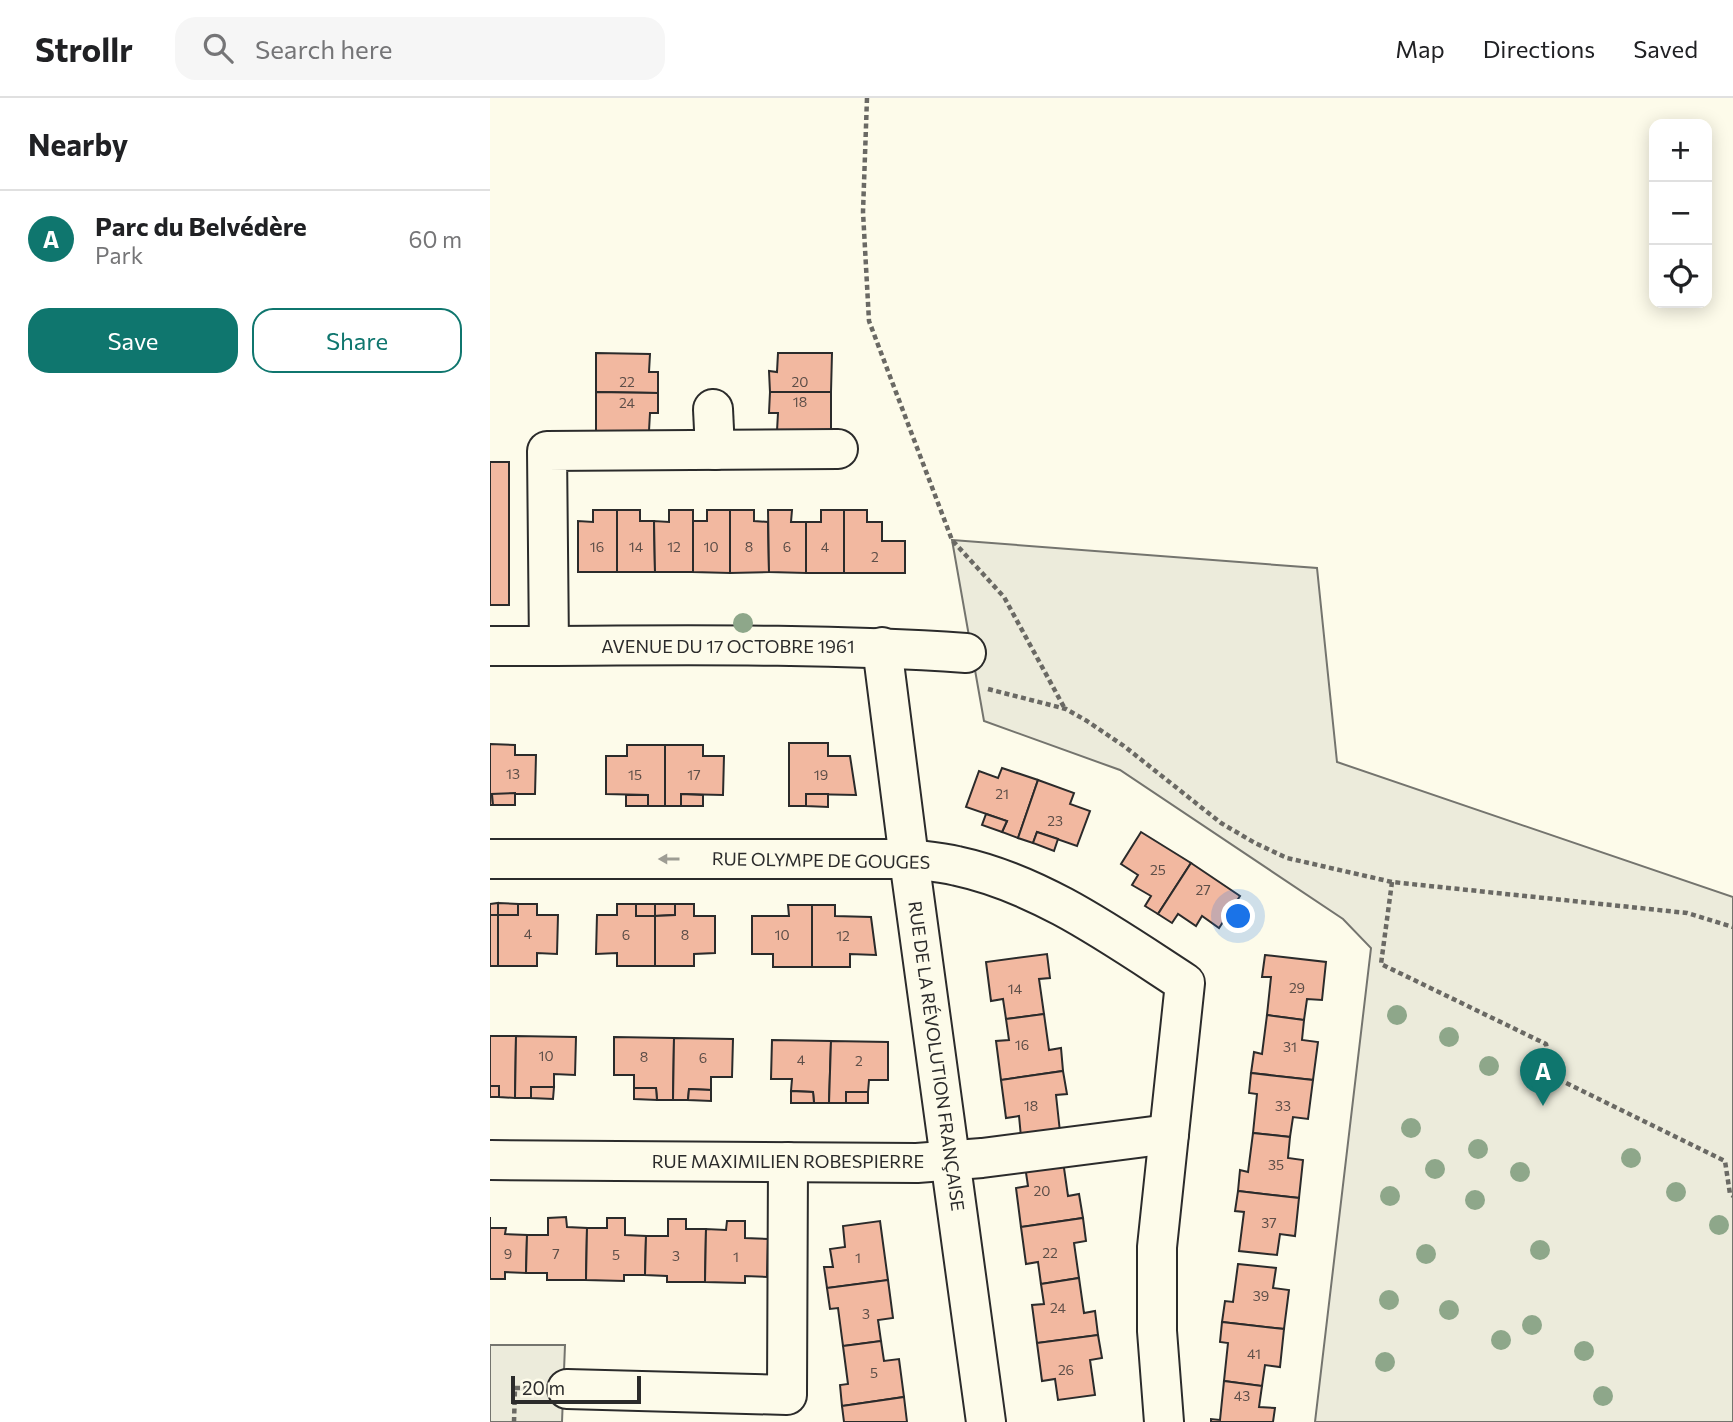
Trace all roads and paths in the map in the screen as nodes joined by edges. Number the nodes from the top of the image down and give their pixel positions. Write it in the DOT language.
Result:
graph roads {
  1 [pos="867,98"];
  2 [pos="713,409"];
  3 [pos="838,449"];
  4 [pos="715,450"];
  5 [pos="490,646"];
  6 [pos="549,646"];
  7 [pos="882,647"];
  8 [pos="966,653"];
  9 [pos="981,689"];
  10 [pos="1066,709"];
  11 [pos="490,859"];
  12 [pos="909,859"];
  13 [pos="1392,882"];
  14 [pos="1733,926"];
  15 [pos="1169,1134"];
  16 [pos="490,1160"];
  17 [pos="951,1161"];
  18 [pos="788,1162"];
  19 [pos="1733,1195"];
  20 [pos="568,1389"];
  21 [pos="794,1408"];
  22 [pos="986,1422"];
  23 [pos="1164,1422"];
  1 -- 10 [label="path"];
  2 -- 4 [label="street"];
  3 -- 4 [label="street"];
  4 -- 6 [label="street"];
  5 -- 6 [label="street, AVENUE DU 17 OCTOBRE 1961"];
  6 -- 7 [label="street, AVENUE DU 17 OCTOBRE 1961"];
  7 -- 8 [label="street, AVENUE DU 17 OCTOBRE 1961"];
  7 -- 12 [label="street, RUE DE LA RÉVOLUTION FRANÇAISE"];
  9 -- 10 [label="path"];
  10 -- 13 [label="path"];
  12 -- 11 [label="street, RUE OLYMPE DE GOUGES, one-way"];
  12 -- 15 [label="street, RUE OLYMPE DE GOUGES"];
  12 -- 17 [label="street, RUE DE LA RÉVOLUTION FRANÇAISE"];
  13 -- 14 [label="path"];
  13 -- 19 [label="path"];
  15 -- 17 [label="street, RUE MAXIMILIEN ROBESPIERRE"];
  15 -- 23 [label="street, RUE OLYMPE DE GOUGES"];
  16 -- 18 [label="street, RUE MAXIMILIEN ROBESPIERRE"];
  17 -- 18 [label="street, RUE MAXIMILIEN ROBESPIERRE"];
  17 -- 22 [label="street, RUE DE LA RÉVOLUTION FRANÇAISE"];
  18 -- 21 [label="street"];
  20 -- 21 [label="street"];
}
